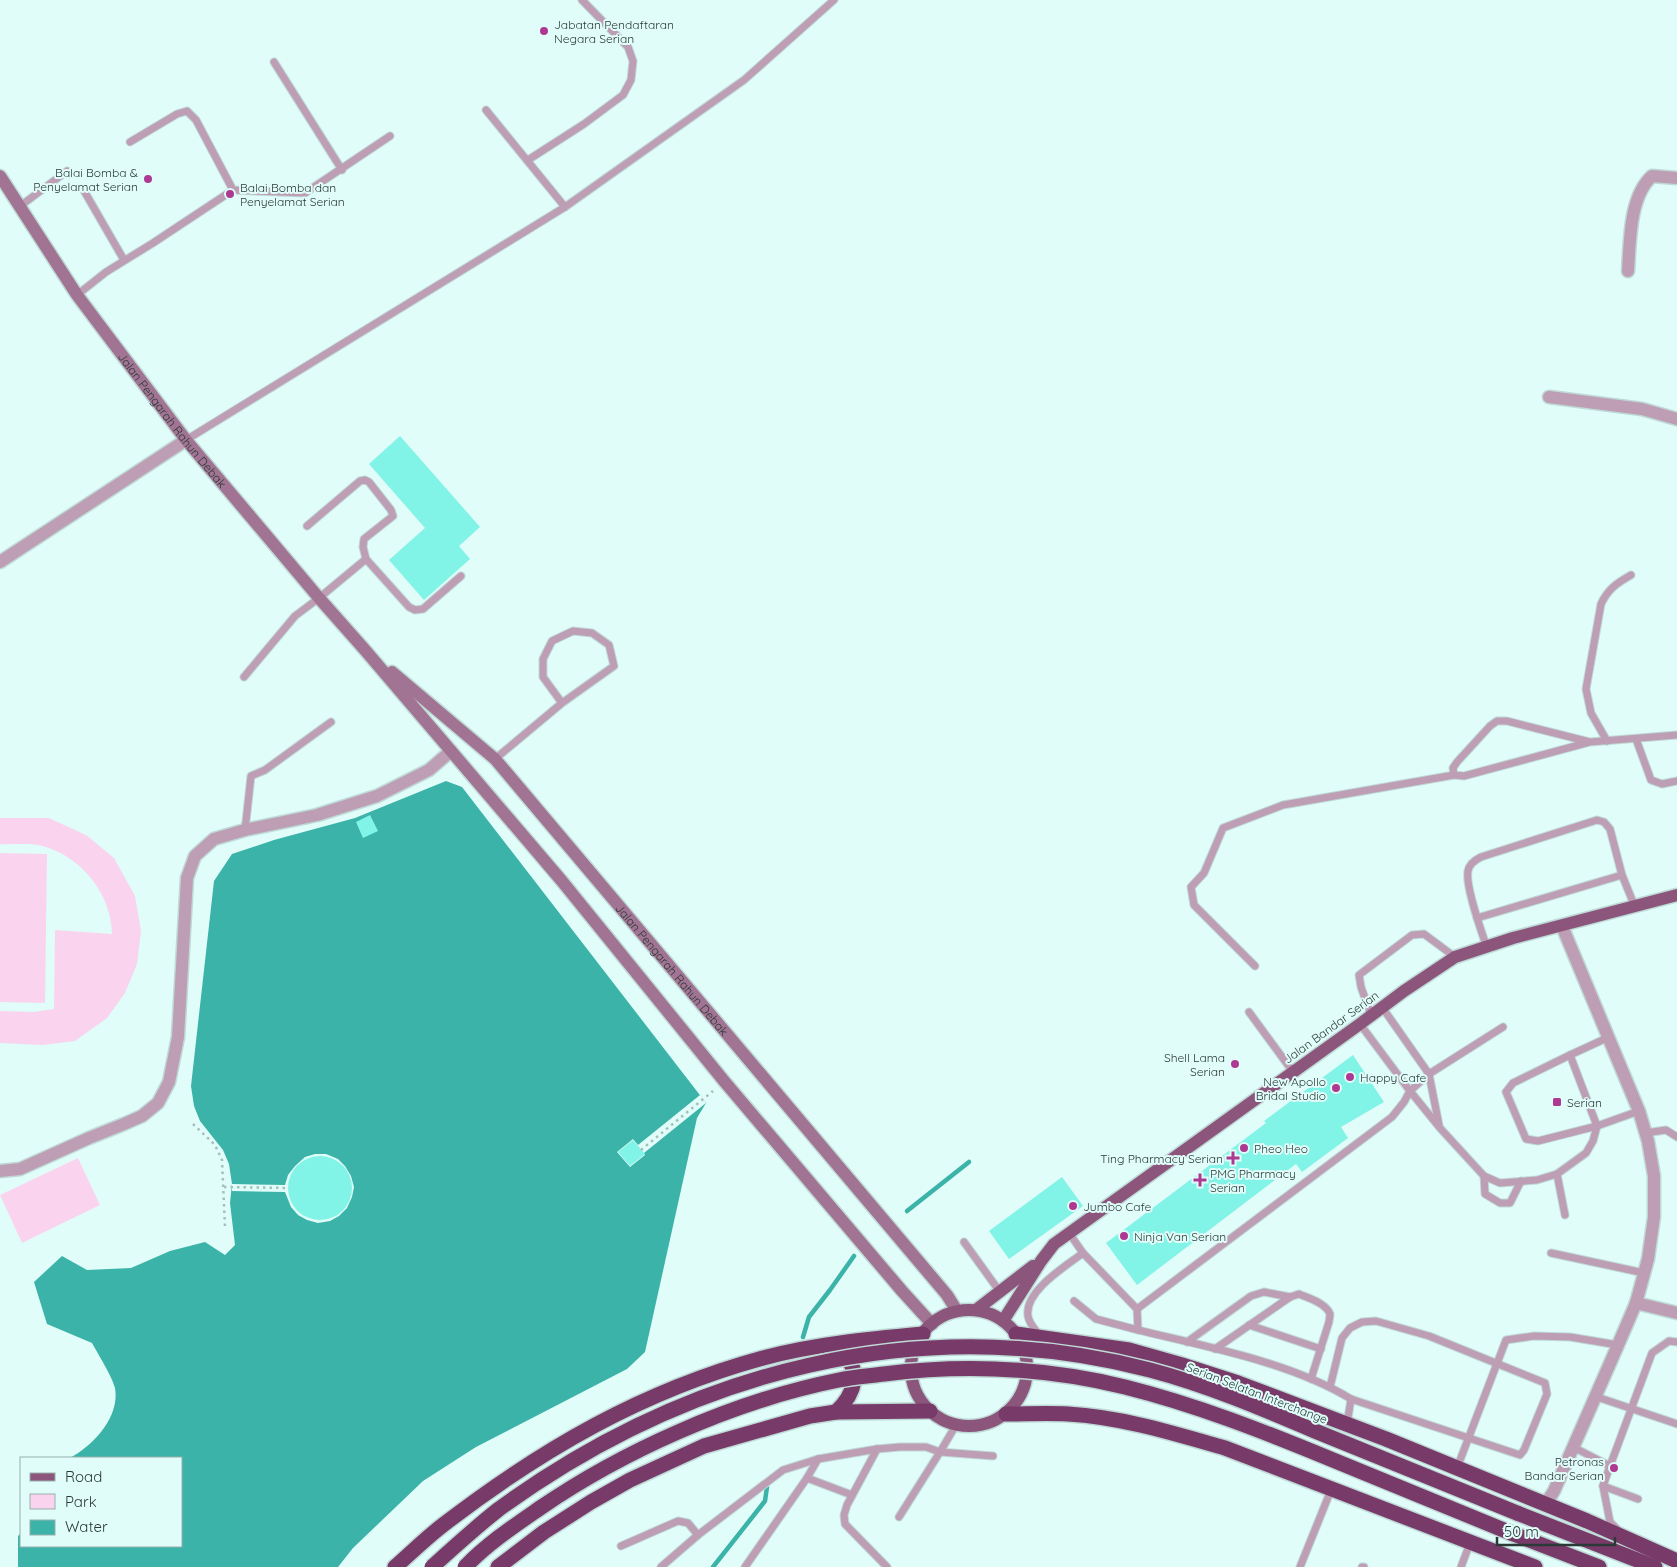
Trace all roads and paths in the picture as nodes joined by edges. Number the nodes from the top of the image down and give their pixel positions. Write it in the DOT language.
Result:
graph roads {
  1 [pos="582,0"];
  2 [pos="834,0"];
  3 [pos="274,62"];
  4 [pos="486,110"];
  5 [pos="390,136"];
  6 [pos="130,142"];
  7 [pos="528,160"];
  8 [pos="342,170"];
  9 [pos="67,171"];
  10 [pos="0,176"];
  11 [pos="1677,178"];
  12 [pos="83,189"];
  13 [pos="233,190"];
  14 [pos="19,207"];
  15 [pos="564,208"];
  16 [pos="124,260"];
  17 [pos="1628,271"];
  18 [pos="77,295"];
  19 [pos="1549,397"];
  20 [pos="1677,419"];
  21 [pos="186,440"];
  22 [pos="307,526"];
  23 [pos="366,559"];
  24 [pos="0,562"];
  25 [pos="1631,575"];
  26 [pos="462,576"];
  27 [pos="319,598"];
  28 [pos="365,650"];
  29 [pos="244,677"];
  30 [pos="562,703"];
  31 [pos="331,722"];
  32 [pos="1677,735"];
  33 [pos="1636,739"];
  34 [pos="1607,741"];
  35 [pos="1590,742"];
  36 [pos="451,751"];
  37 [pos="495,759"];
  38 [pos="1454,775"];
  39 [pos="1677,781"];
  40 [pos="246,830"];
  41 [pos="1622,874"];
  42 [pos="1677,895"];
  43 [pos="1635,907"];
  44 [pos="1477,918"];
  45 [pos="1562,926"];
  46 [pos="1486,945"];
  47 [pos="1455,957"];
  48 [pos="1255,966"];
  49 [pos="1382,1007"];
  50 [pos="1250,1012"];
  51 [pos="1371,1015"];
  52 [pos="1360,1024"];
  53 [pos="1503,1027"];
  54 [pos="1609,1037"];
  55 [pos="1570,1055"];
  56 [pos="1293,1072"];
  57 [pos="1429,1074"];
  58 [pos="724,1081"];
  59 [pos="1410,1091"];
  60 [pos="1639,1111"];
  61 [pos="193,1124"];
  62 [pos="1596,1126"];
  63 [pos="1440,1128"];
  64 [pos="1646,1133"];
  65 [pos="1677,1137"];
  66 [pos="641,1150"];
  67 [pos="0,1171"];
  68 [pos="1557,1174"];
  69 [pos="1484,1176"];
  70 [pos="1521,1181"];
  71 [pos="223,1187"];
  72 [pos="287,1188"];
  73 [pos="1565,1215"];
  74 [pos="225,1227"];
  75 [pos="1069,1233"];
  76 [pos="964,1242"];
  77 [pos="1083,1253"];
  78 [pos="1551,1253"];
  79 [pos="1041,1260"];
  80 [pos="1644,1273"];
  81 [pos="1000,1292"];
  82 [pos="1290,1296"];
  83 [pos="1074,1302"];
  84 [pos="1636,1302"];
  85 [pos="1137,1309"];
  86 [pos="976,1310"];
  87 [pos="957,1311"];
  88 [pos="1677,1313"];
  89 [pos="1003,1320"];
  90 [pos="1249,1326"];
  91 [pos="928,1329"];
  92 [pos="1138,1330"];
  93 [pos="1016,1334"];
  94 [pos="1040,1336"];
  95 [pos="1187,1342"];
  96 [pos="1677,1342"];
  97 [pos="823,1345"];
  98 [pos="1618,1345"];
  99 [pos="1321,1349"];
  100 [pos="1214,1350"];
  101 [pos="1496,1364"];
  102 [pos="1311,1379"];
  103 [pos="1330,1387"];
  104 [pos="1596,1397"];
  105 [pos="1351,1399"];
  106 [pos="1632,1409"];
  107 [pos="930,1411"];
  108 [pos="836,1412"];
  109 [pos="1006,1414"];
  110 [pos="1347,1424"];
  111 [pos="1677,1424"];
  112 [pos="956,1425"];
  113 [pos="1468,1438"];
  114 [pos="1574,1448"];
  115 [pos="877,1449"];
  116 [pos="940,1452"];
  117 [pos="993,1456"];
  118 [pos="818,1459"];
  119 [pos="1610,1466"];
  120 [pos="1458,1468"];
  121 [pos="807,1478"];
  122 [pos="1604,1486"];
  123 [pos="1331,1490"];
  124 [pos="852,1495"];
  125 [pos="1638,1498"];
  126 [pos="1545,1505"];
  127 [pos="899,1516"];
  128 [pos="698,1535"];
  129 [pos="1629,1539"];
  130 [pos="1470,1543"];
  131 [pos="622,1546"];
  132 [pos="1677,1561"];
  133 [pos="1513,1563"];
  134 [pos="395,1567"];
  135 [pos="432,1567"];
  136 [pos="465,1567"];
  137 [pos="498,1567"];
  138 [pos="661,1567"];
  139 [pos="745,1567"];
  140 [pos="887,1567"];
  141 [pos="1300,1567"];
  142 [pos="1461,1567"];
  143 [pos="1535,1567"];
  144 [pos="1599,1567"];
  145 [pos="1655,1567"];
  1 -- 7 [label="lane"];
  2 -- 15 [label="lane"];
  3 -- 8 [label="lane"];
  4 -- 7 [label="lane"];
  5 -- 8 [label="lane"];
  6 -- 13 [label="lane"];
  7 -- 15 [label="lane"];
  8 -- 13 [label="lane"];
  9 -- 14 [label="lane"];
  10 -- 14 [label="street, Jalan Pengarah Rahun Debak"];
  11 -- 17 [label="street"];
  12 -- 16 [label="lane"];
  13 -- 16 [label="lane"];
  14 -- 18 [label="street, Jalan Pengarah Rahun Debak"];
  15 -- 21 [label="lane"];
  16 -- 18 [label="lane"];
  18 -- 21 [label="street, Jalan Pengarah Rahun Debak"];
  19 -- 20 [label="street"];
  21 -- 24 [label="street"];
  21 -- 27 [label="street, Jalan Pengarah Rahun Debak"];
  22 -- 23 [label="lane"];
  23 -- 26 [label="lane"];
  23 -- 27 [label="lane"];
  25 -- 34 [label="lane"];
  27 -- 28 [label="street, Jalan Pengarah Rahun Debak"];
  27 -- 29 [label="lane"];
  28 -- 36 [label="street, Jalan Pengarah Rahun Debak"];
  28 -- 37 [label="street, Jalan Pengarah Rahun Debak"];
  30 -- 30 [label="lane"];
  30 -- 37 [label="lane"];
  31 -- 40 [label="lane"];
  32 -- 33 [label="lane"];
  33 -- 34 [label="lane"];
  33 -- 39 [label="lane"];
  34 -- 35 [label="lane"];
  35 -- 38 [label="lane"];
  35 -- 38 [label="lane"];
  36 -- 40 [label="street"];
  36 -- 58 [label="street, Jalan Pengarah Rahun Debak"];
  37 -- 87 [label="street, Jalan Pengarah Rahun Debak"];
  38 -- 48 [label="lane"];
  40 -- 67 [label="street"];
  41 -- 43 [label="lane"];
  41 -- 44 [label="lane"];
  41 -- 44 [label="lane"];
  42 -- 43 [label="main road, Jalan Bandar Serian"];
  43 -- 45 [label="main road, Jalan Bandar Serian"];
  44 -- 46 [label="lane"];
  45 -- 46 [label="main road, Jalan Bandar Serian"];
  45 -- 54 [label="street"];
  46 -- 47 [label="main road, Jalan Bandar Serian"];
  47 -- 49 [label="main road, Jalan Bandar Serian"];
  47 -- 51 [label="lane"];
  49 -- 51 [label="main road, Jalan Bandar Serian"];
  49 -- 57 [label="lane"];
  50 -- 56 [label="lane"];
  51 -- 52 [label="main road, Jalan Bandar Serian"];
  52 -- 56 [label="main road, Jalan Bandar Serian"];
  52 -- 59 [label="lane"];
  53 -- 57 [label="lane"];
  54 -- 55 [label="lane"];
  54 -- 60 [label="street"];
  55 -- 62 [label="lane"];
  55 -- 62 [label="lane"];
  56 -- 75 [label="main road, Jalan Bandar Serian"];
  57 -- 59 [label="lane"];
  57 -- 63 [label="lane"];
  58 -- 66 [label="path"];
  58 -- 91 [label="street, Jalan Pengarah Rahun Debak"];
  59 -- 63 [label="lane"];
  59 -- 85 [label="lane"];
  60 -- 62 [label="lane"];
  60 -- 64 [label="street"];
  61 -- 71 [label="path"];
  62 -- 68 [label="lane"];
  63 -- 69 [label="lane"];
  64 -- 65 [label="lane"];
  64 -- 80 [label="street"];
  68 -- 70 [label="lane"];
  68 -- 73 [label="lane"];
  69 -- 70 [label="lane"];
  69 -- 70 [label="lane"];
  71 -- 72 [label="path"];
  71 -- 74 [label="path"];
  75 -- 77 [label="lane"];
  75 -- 79 [label="main road, Jalan Bandar Serian"];
  76 -- 81 [label="lane"];
  77 -- 85 [label="lane"];
  77 -- 94 [label="lane"];
  78 -- 80 [label="lane"];
  79 -- 81 [label="main road, Jalan Bandar Serian"];
  79 -- 89 [label="main road, Jalan Bandar Serian"];
  80 -- 84 [label="street"];
  81 -- 86 [label="main road, Jalan Bandar Serian"];
  82 -- 90 [label="lane"];
  82 -- 95 [label="lane"];
  82 -- 99 [label="lane"];
  83 -- 92 [label="lane"];
  84 -- 88 [label="street"];
  84 -- 98 [label="street"];
  85 -- 92 [label="lane"];
  86 -- 87 [label="main road"];
  86 -- 89 [label="main road"];
  87 -- 91 [label="main road"];
  89 -- 93 [label="main road"];
  90 -- 99 [label="lane"];
  90 -- 100 [label="lane"];
  91 -- 97 [label="highway"];
  91 -- 107 [label="main road"];
  92 -- 95 [label="lane"];
  93 -- 94 [label="highway"];
  93 -- 109 [label="main road"];
  94 -- 110 [label="highway"];
  95 -- 100 [label="lane"];
  96 -- 106 [label="lane"];
  97 -- 108 [label="highway"];
  97 -- 134 [label="highway"];
  98 -- 101 [label="lane"];
  98 -- 104 [label="street"];
  99 -- 102 [label="lane"];
  100 -- 102 [label="lane"];
  101 -- 103 [label="lane"];
  101 -- 113 [label="lane"];
  101 -- 113 [label="lane"];
  102 -- 103 [label="lane"];
  103 -- 105 [label="lane"];
  104 -- 106 [label="lane"];
  104 -- 114 [label="street"];
  105 -- 110 [label="lane"];
  105 -- 113 [label="lane"];
  106 -- 111 [label="lane"];
  106 -- 119 [label="lane"];
  107 -- 108 [label="highway"];
  107 -- 112 [label="main road"];
  108 -- 137 [label="highway"];
  109 -- 112 [label="main road"];
  109 -- 123 [label="highway"];
  110 -- 120 [label="highway"];
  112 -- 116 [label="lane"];
  113 -- 120 [label="lane"];
  114 -- 119 [label="lane"];
  114 -- 126 [label="street"];
  115 -- 116 [label="lane"];
  115 -- 118 [label="lane"];
  115 -- 124 [label="lane"];
  116 -- 117 [label="lane"];
  116 -- 127 [label="lane"];
  118 -- 121 [label="lane"];
  118 -- 128 [label="lane"];
  119 -- 122 [label="lane"];
  120 -- 126 [label="highway"];
  121 -- 124 [label="lane"];
  121 -- 139 [label="lane"];
  122 -- 125 [label="lane"];
  122 -- 129 [label="lane"];
  123 -- 130 [label="highway"];
  123 -- 141 [label="lane"];
  124 -- 140 [label="lane"];
  126 -- 129 [label="highway"];
  128 -- 131 [label="lane"];
  128 -- 138 [label="lane"];
  129 -- 132 [label="highway"];
  130 -- 133 [label="highway"];
  130 -- 142 [label="lane"];
  133 -- 143 [label="highway"];
  135 -- 145 [label="highway, Serian Selatan Interchange, bridge"];
  136 -- 144 [label="highway, bridge"];
}
